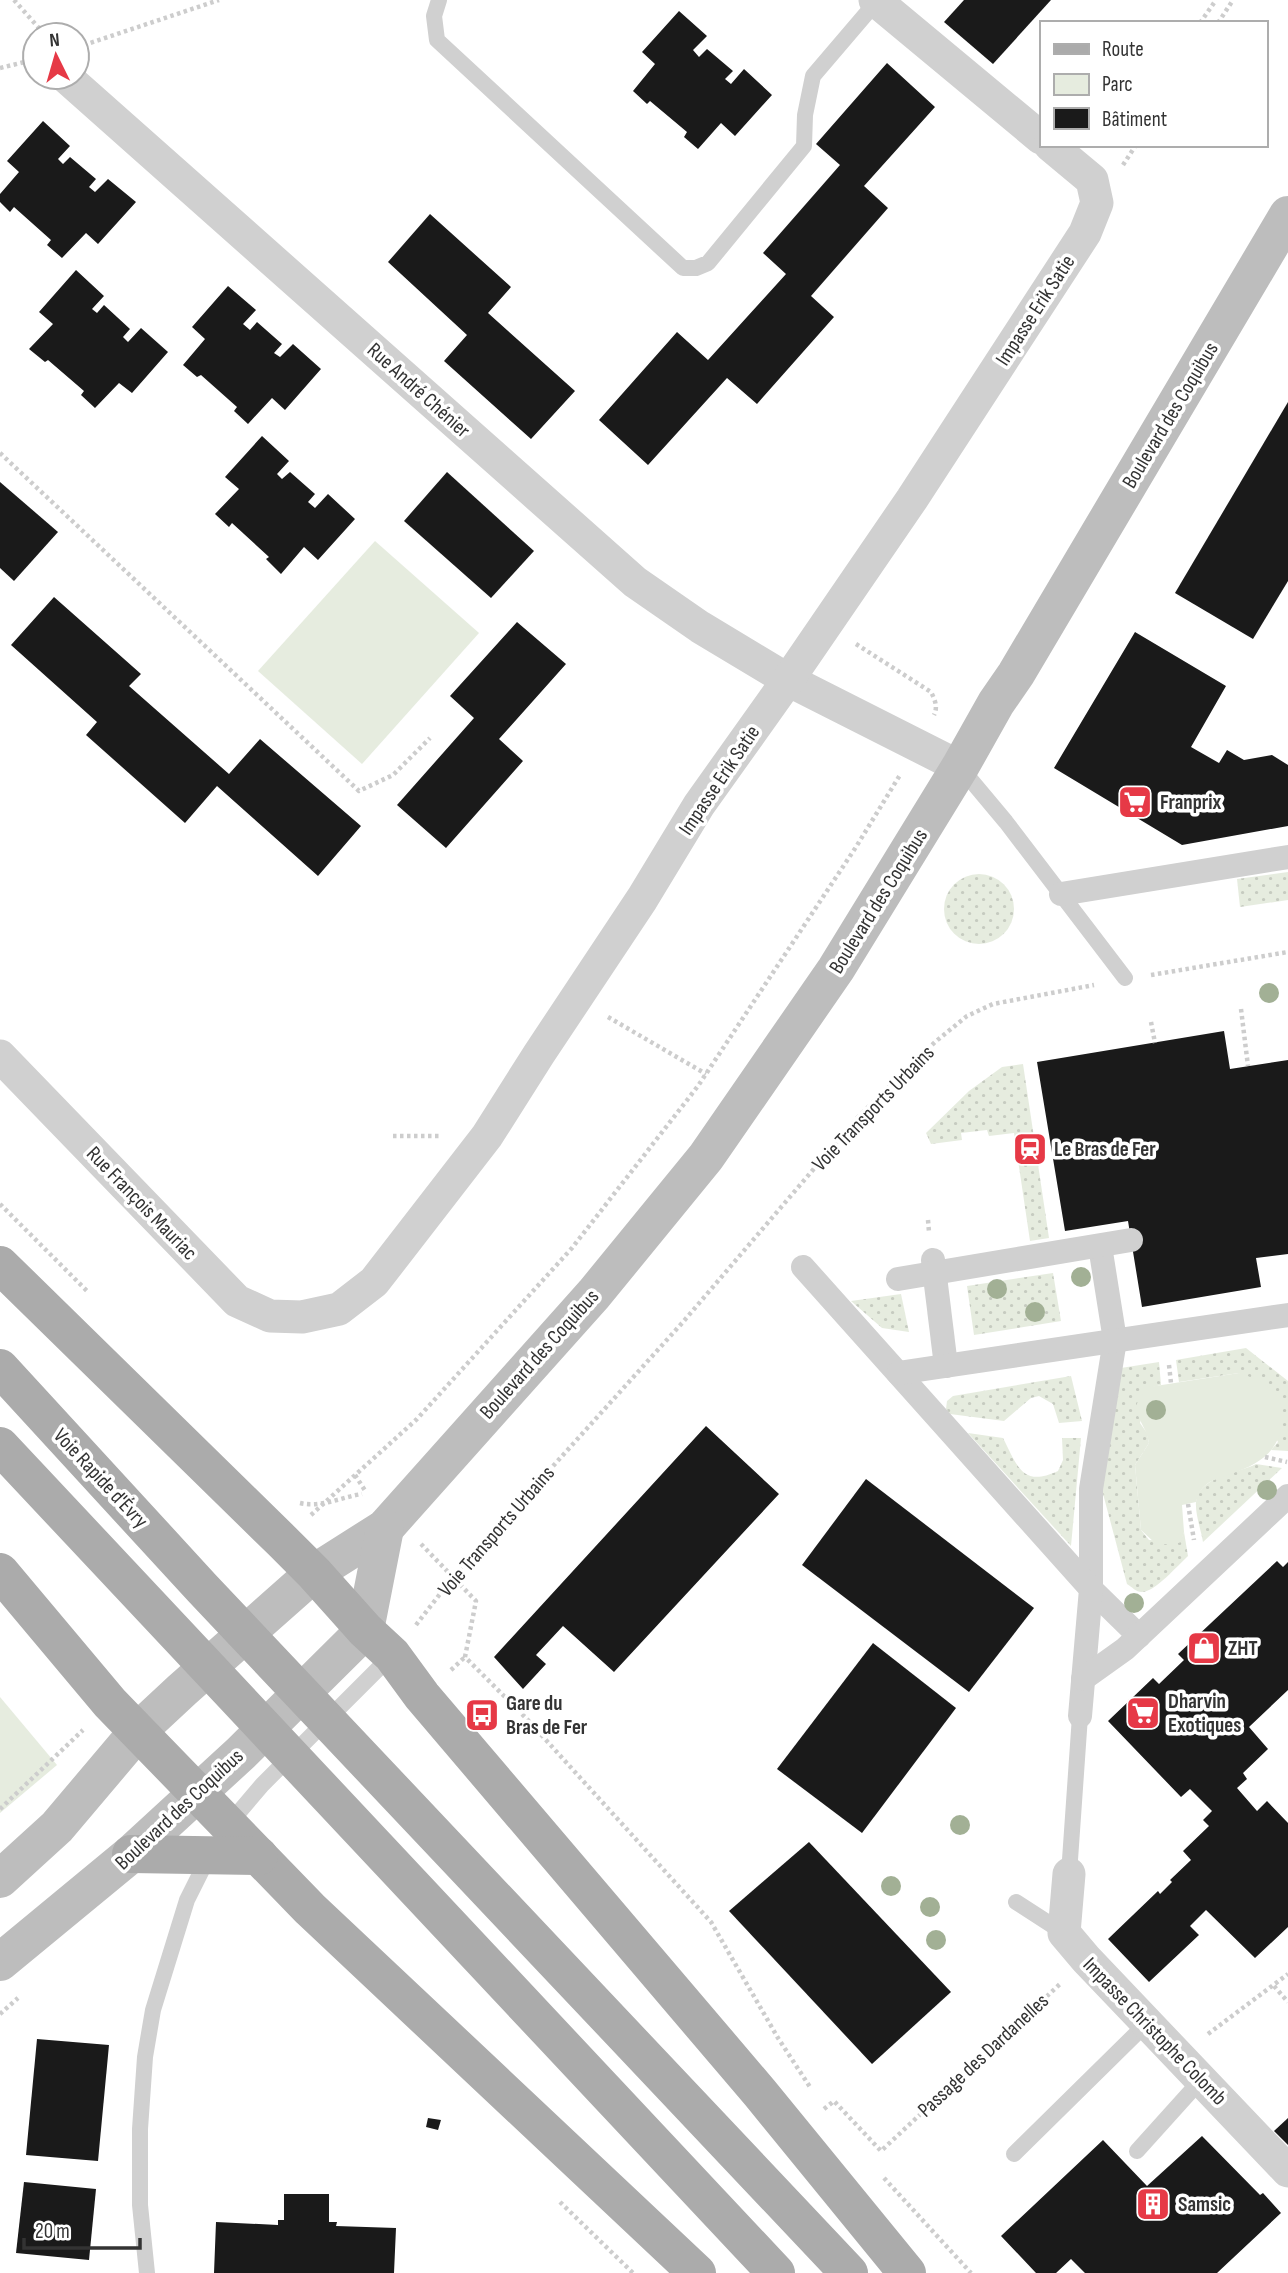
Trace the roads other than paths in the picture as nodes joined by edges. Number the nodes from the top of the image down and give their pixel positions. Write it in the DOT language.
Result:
graph roads {
  1 [pos="439,0"];
  2 [pos="876,1"];
  3 [pos="82,91"];
  4 [pos="1040,137"];
  5 [pos="1052,147"];
  6 [pos="1288,215"];
  7 [pos="788,680"];
  8 [pos="960,768"];
  9 [pos="1288,857"];
  10 [pos="1061,894"];
  11 [pos="1125,978"];
  12 [pos="0,1055"];
  13 [pos="1131,1240"];
  14 [pos="1100,1246"];
  15 [pos="0,1265"];
  16 [pos="934,1266"];
  17 [pos="803,1267"];
  18 [pos="898,1279"];
  19 [pos="1288,1315"];
  20 [pos="302,1317"];
  21 [pos="1115,1340"];
  22 [pos="947,1366"];
  23 [pos="0,1368"];
  24 [pos="898,1373"];
  25 [pos="0,1446"];
  26 [pos="1288,1496"];
  27 [pos="389,1522"];
  28 [pos="0,1572"];
  29 [pos="314,1573"];
  30 [pos="1091,1589"];
  31 [pos="1139,1636"];
  32 [pos="378,1643"];
  33 [pos="1083,1679"];
  34 [pos="1080,1716"];
  35 [pos="139,1730"];
  36 [pos="199,1793"];
  37 [pos="219,1840"];
  38 [pos="131,1854"];
  39 [pos="1069,1874"];
  40 [pos="0,1878"];
  41 [pos="1016,1902"];
  42 [pos="1064,1933"];
  43 [pos="0,1962"];
  44 [pos="1147,2023"];
  45 [pos="1201,2080"];
  46 [pos="1137,2151"];
  47 [pos="1014,2154"];
  48 [pos="1288,2171"];
  49 [pos="146,2273"];
  50 [pos="697,2273"];
  51 [pos="776,2273"];
  52 [pos="849,2273"];
  53 [pos="907,2273"];
  1 -- 2 [label="lane"];
  2 -- 4 [label="street"];
  3 -- 7 [label="street, Rue André Chénier"];
  5 -- 7 [label="street, Impasse Erik Satie"];
  6 -- 8 [label="main road, Boulevard des Coquibus"];
  7 -- 8 [label="street, Rue André Chénier"];
  7 -- 20 [label="street, Impasse Erik Satie"];
  8 -- 10 [label="lane"];
  8 -- 27 [label="main road, Boulevard des Coquibus"];
  9 -- 10 [label="street"];
  10 -- 11 [label="lane"];
  12 -- 20 [label="street, Rue François Mauriac"];
  13 -- 14 [label="street"];
  14 -- 16 [label="street"];
  14 -- 21 [label="street"];
  15 -- 29 [label="main road"];
  16 -- 18 [label="street"];
  16 -- 22 [label="street"];
  17 -- 24 [label="street"];
  19 -- 21 [label="street"];
  21 -- 22 [label="street"];
  21 -- 30 [label="street"];
  22 -- 24 [label="street"];
  23 -- 52 [label="main road, Voie Rapide d'Évry"];
  24 -- 30 [label="street"];
  25 -- 51 [label="main road"];
  26 -- 31 [label="street"];
  27 -- 29 [label="main road, Boulevard des Coquibus"];
  27 -- 32 [label="main road"];
  28 -- 35 [label="main road"];
  29 -- 32 [label="main road"];
  29 -- 35 [label="main road, Boulevard des Coquibus"];
  30 -- 31 [label="street"];
  30 -- 33 [label="street"];
  31 -- 33 [label="street"];
  32 -- 36 [label="main road, Boulevard des Coquibus"];
  32 -- 37 [label="lane"];
  32 -- 53 [label="main road"];
  33 -- 34 [label="street"];
  34 -- 39 [label="lane"];
  35 -- 36 [label="main road"];
  35 -- 40 [label="main road, Boulevard des Coquibus"];
  36 -- 37 [label="main road"];
  36 -- 38 [label="main road, Boulevard des Coquibus"];
  37 -- 38 [label="main road"];
  37 -- 49 [label="lane"];
  37 -- 50 [label="main road"];
  38 -- 43 [label="main road, Boulevard des Coquibus"];
  39 -- 42 [label="street"];
  41 -- 42 [label="lane"];
  42 -- 44 [label="street, Impasse Christophe Colomb"];
  44 -- 45 [label="street, Impasse Christophe Colomb"];
  44 -- 47 [label="lane"];
  45 -- 46 [label="lane"];
  45 -- 48 [label="street, Impasse Christophe Colomb"];
}
